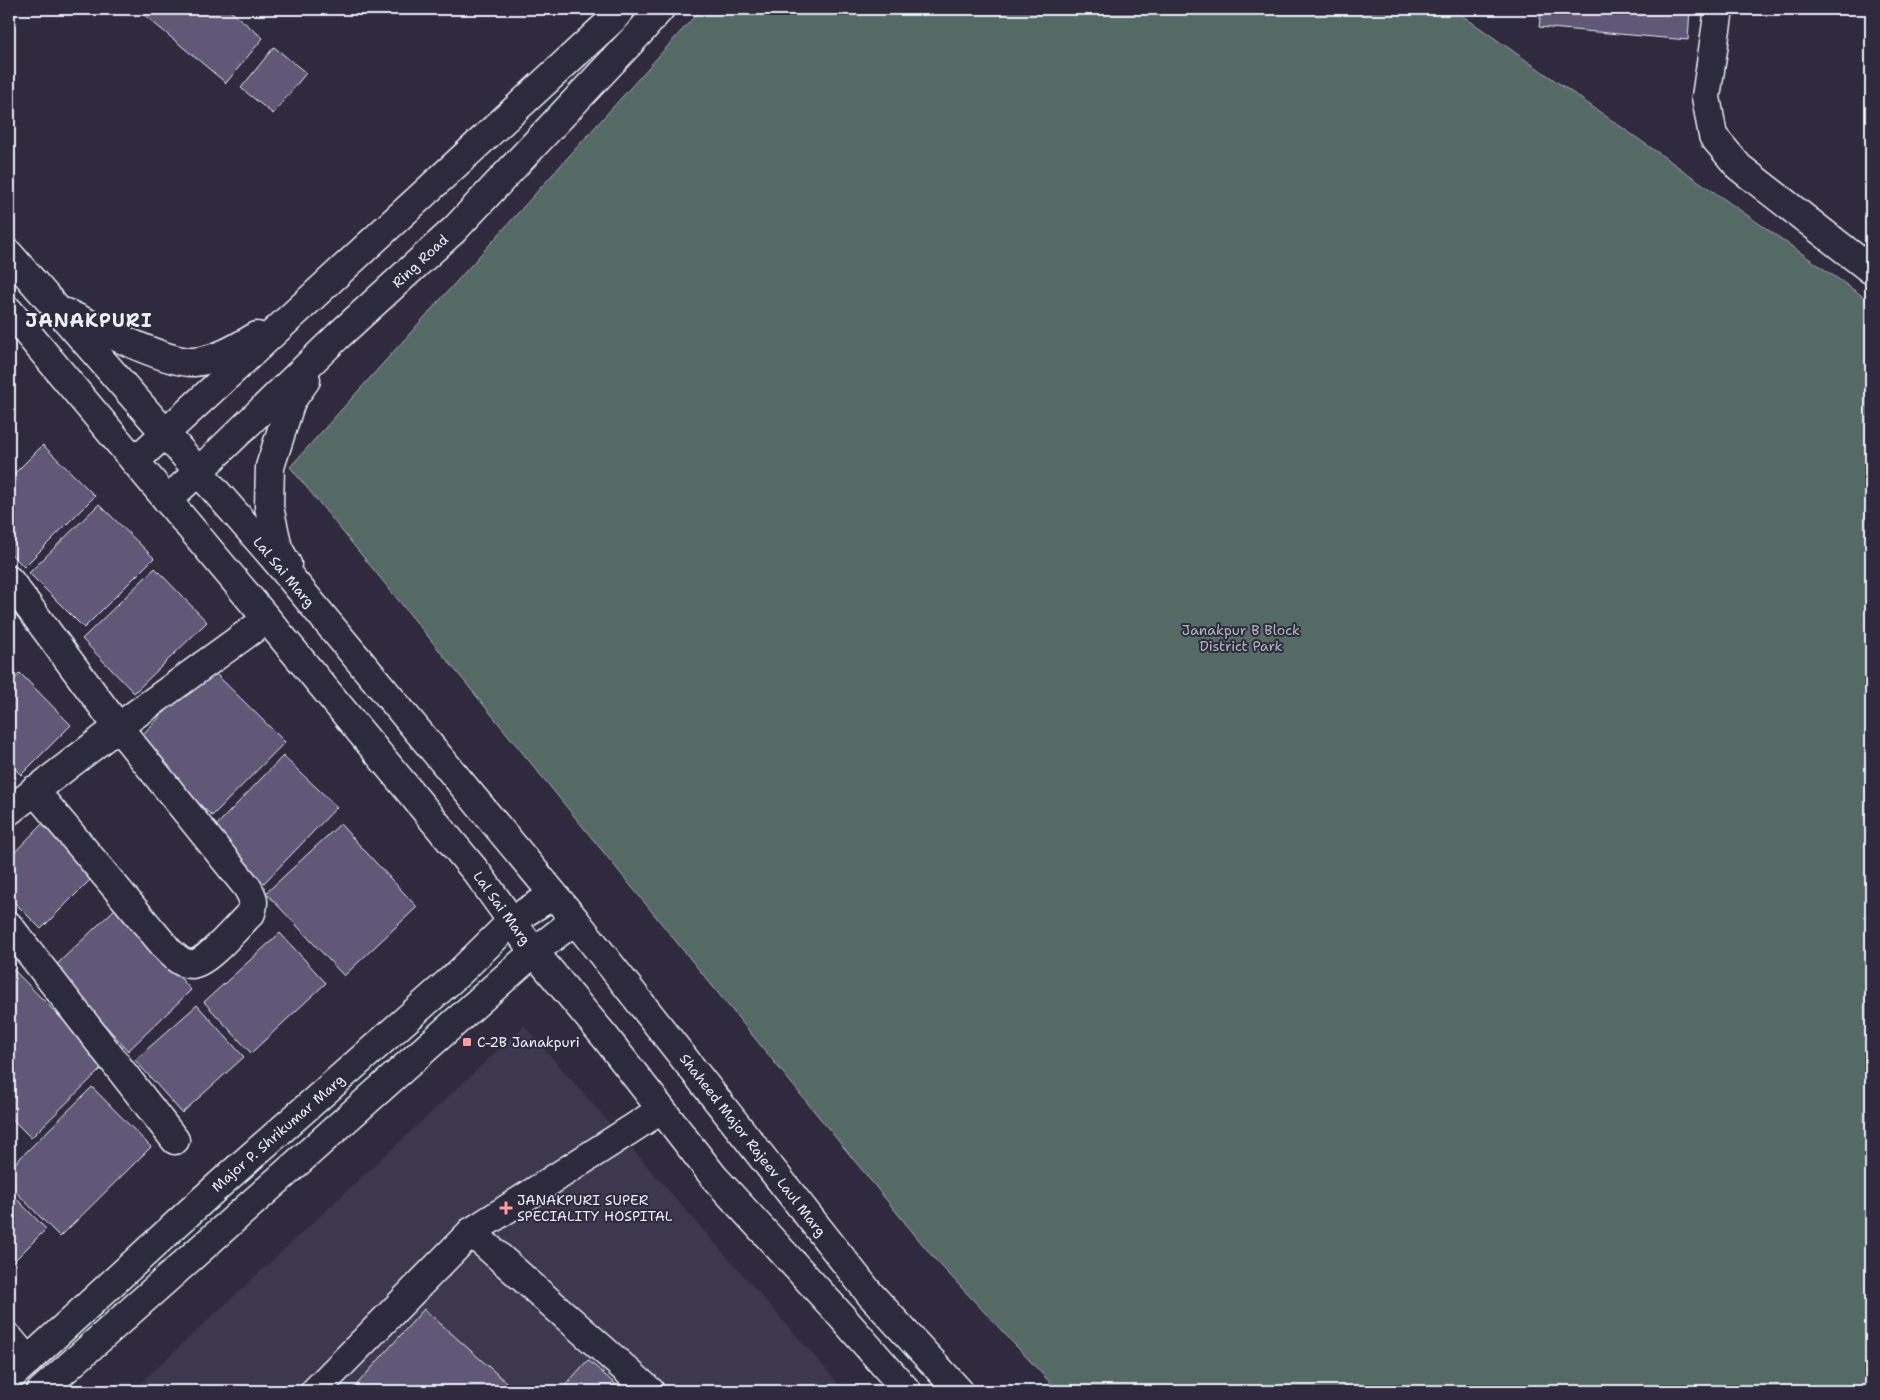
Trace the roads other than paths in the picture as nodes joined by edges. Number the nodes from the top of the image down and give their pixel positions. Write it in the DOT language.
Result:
graph roads {
  1 [pos="660,9"];
  2 [pos="1719,9"];
  3 [pos="617,14"];
  4 [pos="637,35"];
  5 [pos="9,254"];
  6 [pos="1871,270"];
  7 [pos="58,309"];
  8 [pos="9,311"];
  9 [pos="296,314"];
  10 [pos="338,336"];
  11 [pos="167,434"];
  12 [pos="135,461"];
  13 [pos="199,471"];
  14 [pos="167,500"];
  15 [pos="9,580"];
  16 [pos="303,594"];
  17 [pos="267,619"];
  18 [pos="118,727"];
  19 [pos="34,790"];
  20 [pos="9,810"];
  21 [pos="553,895"];
  22 [pos="512,920"];
  23 [pos="575,920"];
  24 [pos="9,926"];
  25 [pos="534,952"];
  26 [pos="661,1110"];
  27 [pos="175,1140"];
  28 [pos="471,1232"];
  29 [pos="9,1338"];
  30 [pos="18,1369"];
  31 [pos="41,1391"];
  32 [pos="315,1391"];
  33 [pos="650,1391"];
  34 [pos="907,1391"];
  35 [pos="959,1391"];
  1 -- 4 [label="street, Ring Road"];
  2 -- 6 [label="street"];
  3 -- 4 [label="street"];
  3 -- 9 [label="street"];
  4 -- 10 [label="street, Ring Road"];
  5 -- 7 [label="street, Lal Sai Marg"];
  7 -- 9 [label="street"];
  7 -- 11 [label="street, Lal Sai Marg"];
  8 -- 12 [label="street, Lal Sai Marg"];
  9 -- 11 [label="street"];
  10 -- 13 [label="street, Ring Road"];
  10 -- 16 [label="street"];
  11 -- 12 [label="street"];
  11 -- 13 [label="street, Lal Sai Marg"];
  12 -- 14 [label="street, Lal Sai Marg"];
  13 -- 14 [label="street, Ring Road"];
  13 -- 16 [label="street, Lal Sai Marg"];
  14 -- 17 [label="street, Lal Sai Marg"];
  15 -- 18 [label="street"];
  16 -- 21 [label="street, Lal Sai Marg"];
  17 -- 18 [label="street"];
  17 -- 22 [label="street, Lal Sai Marg"];
  18 -- 19 [label="street"];
  18 -- 19 [label="street"];
  19 -- 20 [label="street"];
  21 -- 22 [label="street, Major P. Shrikumar Marg"];
  21 -- 23 [label="street, Shaheed Major Rajeev Laul Marg"];
  22 -- 25 [label="street, Lal Sai Marg"];
  22 -- 30 [label="street, Major P. Shrikumar Marg"];
  23 -- 25 [label="street"];
  23 -- 35 [label="street, Shaheed Major Rajeev Laul Marg"];
  24 -- 27 [label="street"];
  25 -- 26 [label="street"];
  25 -- 31 [label="street"];
  26 -- 28 [label="street"];
  26 -- 34 [label="street"];
  28 -- 32 [label="street"];
  28 -- 33 [label="street"];
  29 -- 30 [label="street"];
}
